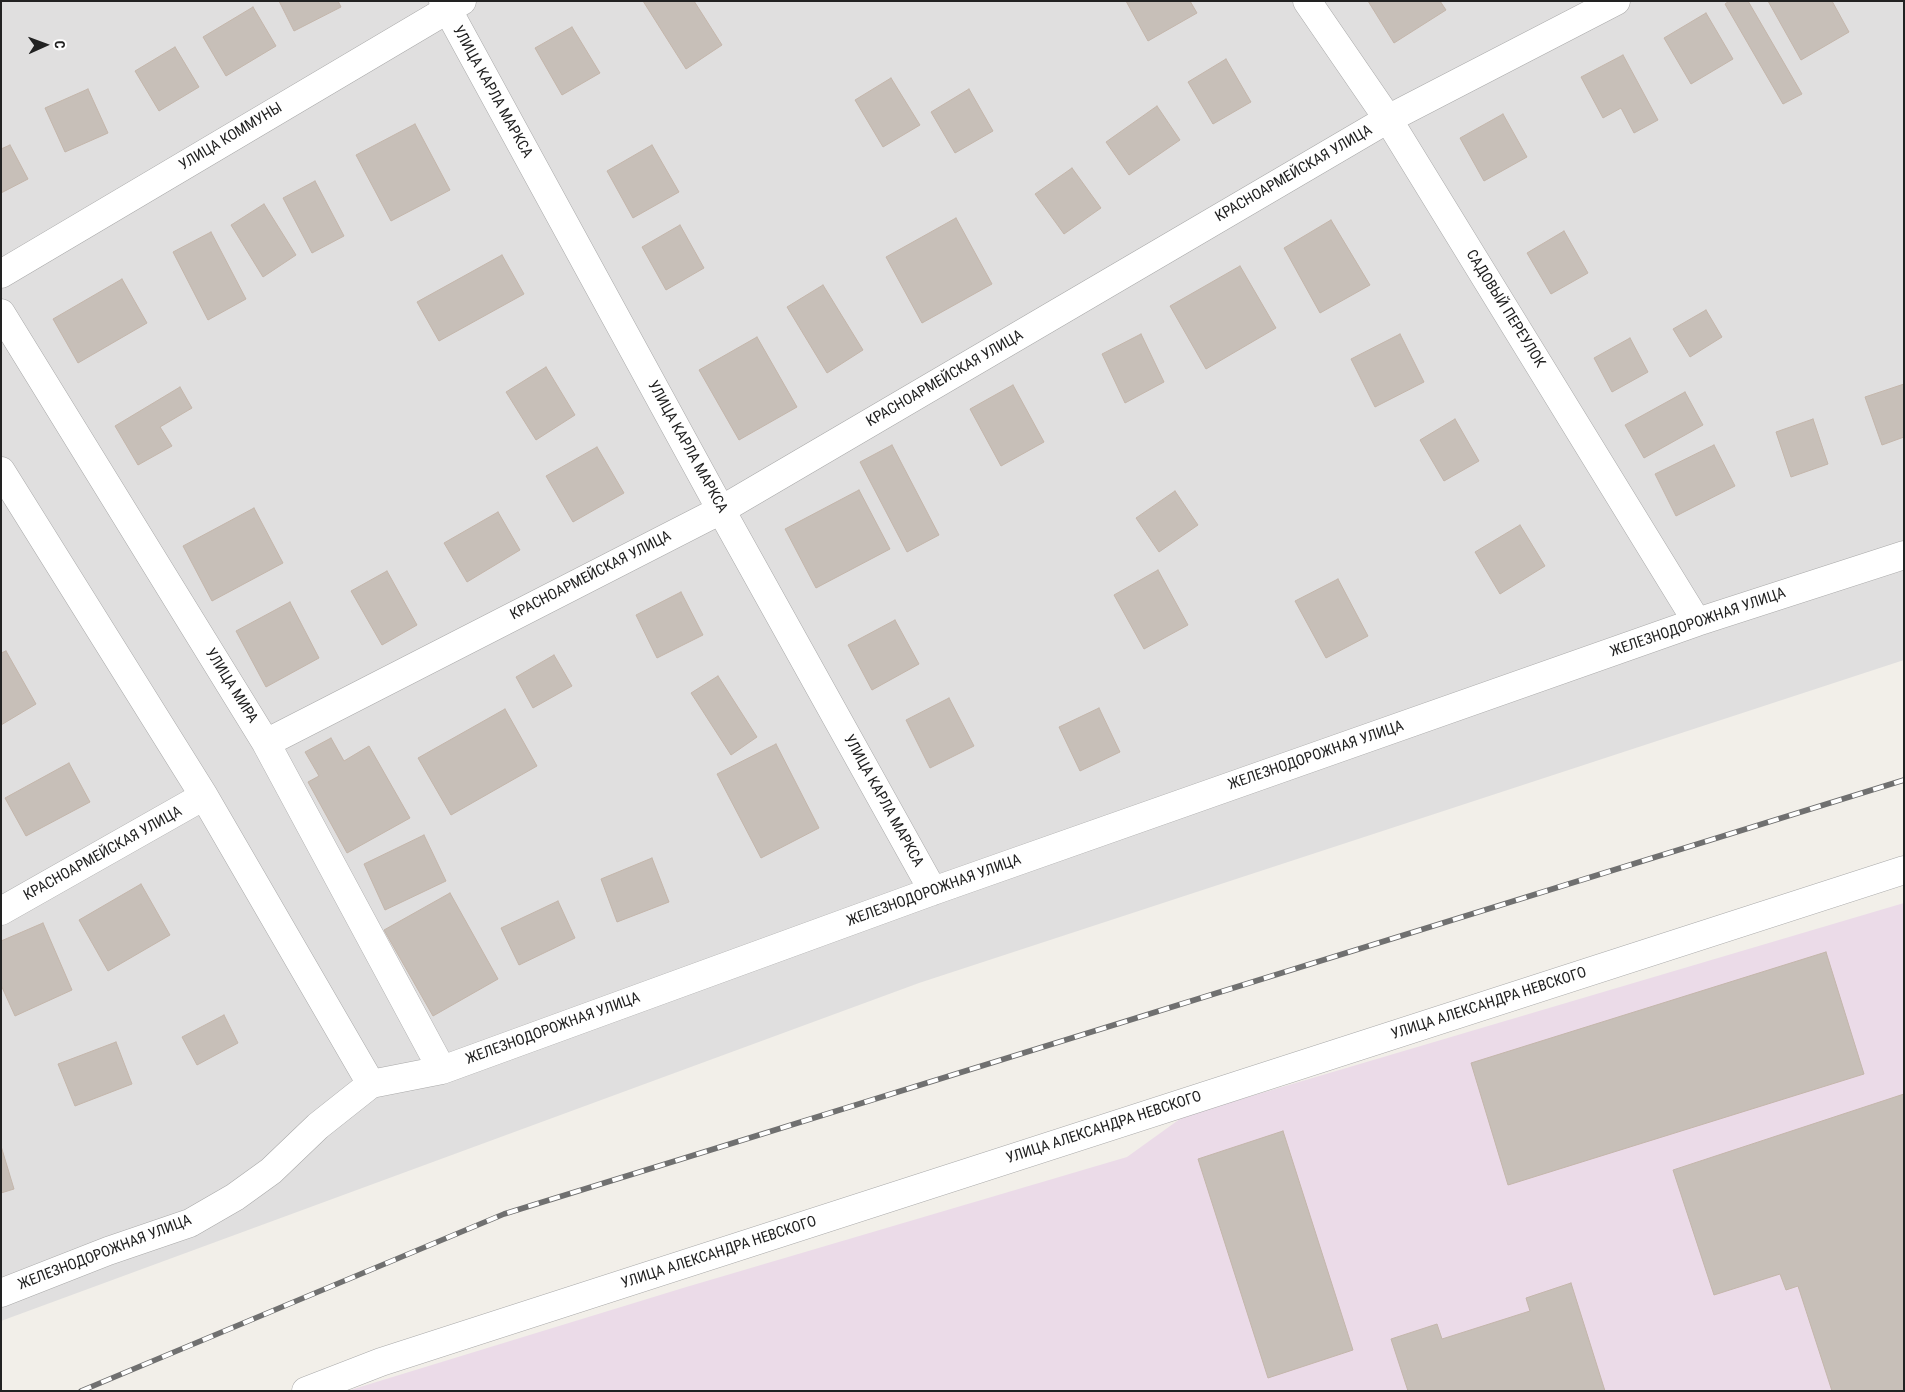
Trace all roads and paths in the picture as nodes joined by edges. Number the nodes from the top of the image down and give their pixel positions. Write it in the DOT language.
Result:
graph roads {
  1 [pos="1307,1"];
  2 [pos="1616,1"];
  3 [pos="451,4"];
  4 [pos="1388,119"];
  5 [pos="1,274"];
  6 [pos="1,313"];
  7 [pos="1,471"];
  8 [pos="721,510"];
  9 [pos="1904,555"];
  10 [pos="1697,622"];
  11 [pos="266,743"];
  12 [pos="204,796"];
  13 [pos="1904,870"];
  14 [pos="933,891"];
  15 [pos="1,911"];
  16 [pos="442,1070"];
  17 [pos="371,1084"];
  18 [pos="1,1293"];
  19 [pos="306,1391"];
  1 -- 4 [label="street, САДОВЫЙ ПЕРЕУЛОК"];
  2 -- 4 [label="street, КРАСНОАРМЕЙСКАЯ УЛИЦА"];
  3 -- 5 [label="street, УЛИЦА КОММУНЫ"];
  3 -- 8 [label="street, УЛИЦА КАРЛА МАРКСА"];
  4 -- 8 [label="street, КРАСНОАРМЕЙСКАЯ УЛИЦА"];
  4 -- 10 [label="street, САДОВЫЙ ПЕРЕУЛОК"];
  6 -- 11 [label="street, УЛИЦА МИРА"];
  7 -- 12 [label="street"];
  8 -- 11 [label="street, КРАСНОАРМЕЙСКАЯ УЛИЦА"];
  8 -- 14 [label="street, УЛИЦА КАРЛА МАРКСА"];
  9 -- 10 [label="street, ЖЕЛЕЗНОДОРОЖНАЯ УЛИЦА"];
  10 -- 14 [label="street, ЖЕЛЕЗНОДОРОЖНАЯ УЛИЦА"];
  11 -- 16 [label="street, УЛИЦА МИРА"];
  12 -- 15 [label="street, КРАСНОАРМЕЙСКАЯ УЛИЦА"];
  12 -- 17 [label="street"];
  13 -- 19 [label="street, УЛИЦА АЛЕКСАНДРА НЕВСКОГО"];
  14 -- 16 [label="street, ЖЕЛЕЗНОДОРОЖНАЯ УЛИЦА"];
  16 -- 17 [label="street, ЖЕЛЕЗНОДОРОЖНАЯ УЛИЦА"];
  17 -- 18 [label="street, ЖЕЛЕЗНОДОРОЖНАЯ УЛИЦА"];
}
